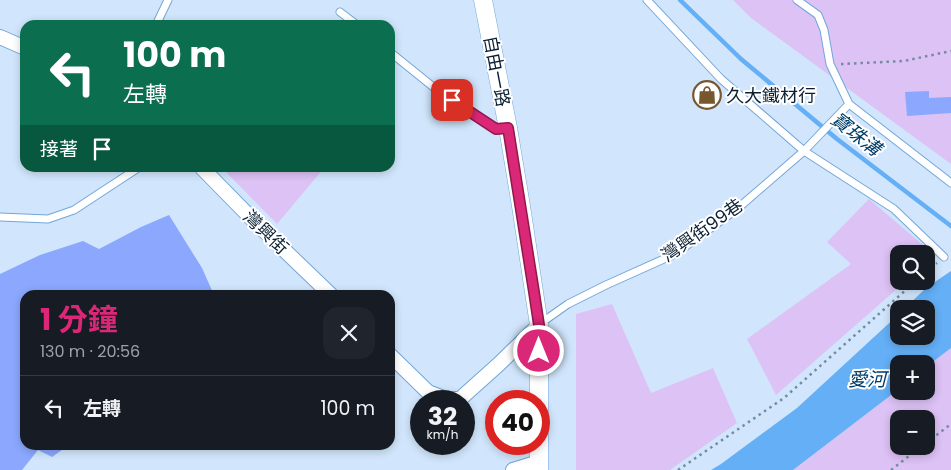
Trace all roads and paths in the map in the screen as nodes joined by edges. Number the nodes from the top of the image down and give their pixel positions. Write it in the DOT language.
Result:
graph roads {
  1 [pos="168,0"];
  2 [pos="482,0"];
  3 [pos="647,0"];
  4 [pos="797,0"];
  5 [pos="340,12"];
  6 [pos="158,20"];
  7 [pos="350,20"];
  8 [pos="0,36"];
  9 [pos="20,46"];
  10 [pos="951,51"];
  11 [pos="395,56"];
  12 [pos="830,64"];
  13 [pos="849,104"];
  14 [pos="508,128"];
  15 [pos="804,150"];
  16 [pos="132,172"];
  17 [pos="206,172"];
  18 [pos="951,183"];
  19 [pos="0,217"];
  20 [pos="944,256"];
  21 [pos="326,290"];
  22 [pos="906,290"];
  23 [pos="539,325"];
  24 [pos="395,360"];
  25 [pos="951,424"];
  26 [pos="935,436"];
  27 [pos="910,455"];
  28 [pos="539,466"];
  29 [pos="513,470"];
  30 [pos="678,470"];
  31 [pos="891,470"];
  1 -- 6 [label="lane"];
  2 -- 14 [label="street, 自由一路"];
  3 -- 15 [label="lane"];
  4 -- 12 [label="lane"];
  5 -- 7 [label="lane"];
  8 -- 9 [label="street"];
  10 -- 12 [label="path"];
  11 -- 14 [label="lane"];
  12 -- 13 [label="lane"];
  13 -- 15 [label="lane, 灣興街99巷"];
  13 -- 18 [label="lane"];
  14 -- 23 [label="street, 自由一路"];
  15 -- 20 [label="lane"];
  15 -- 23 [label="lane, 灣興街99巷"];
  16 -- 19 [label="lane"];
  17 -- 21 [label="street, 灣興街"];
  22 -- 30 [label="path"];
  23 -- 24 [label="street"];
  23 -- 28 [label="street, 自由一路"];
  25 -- 26 [label="path"];
  27 -- 31 [label="path"];
  28 -- 29 [label="street"];
}
